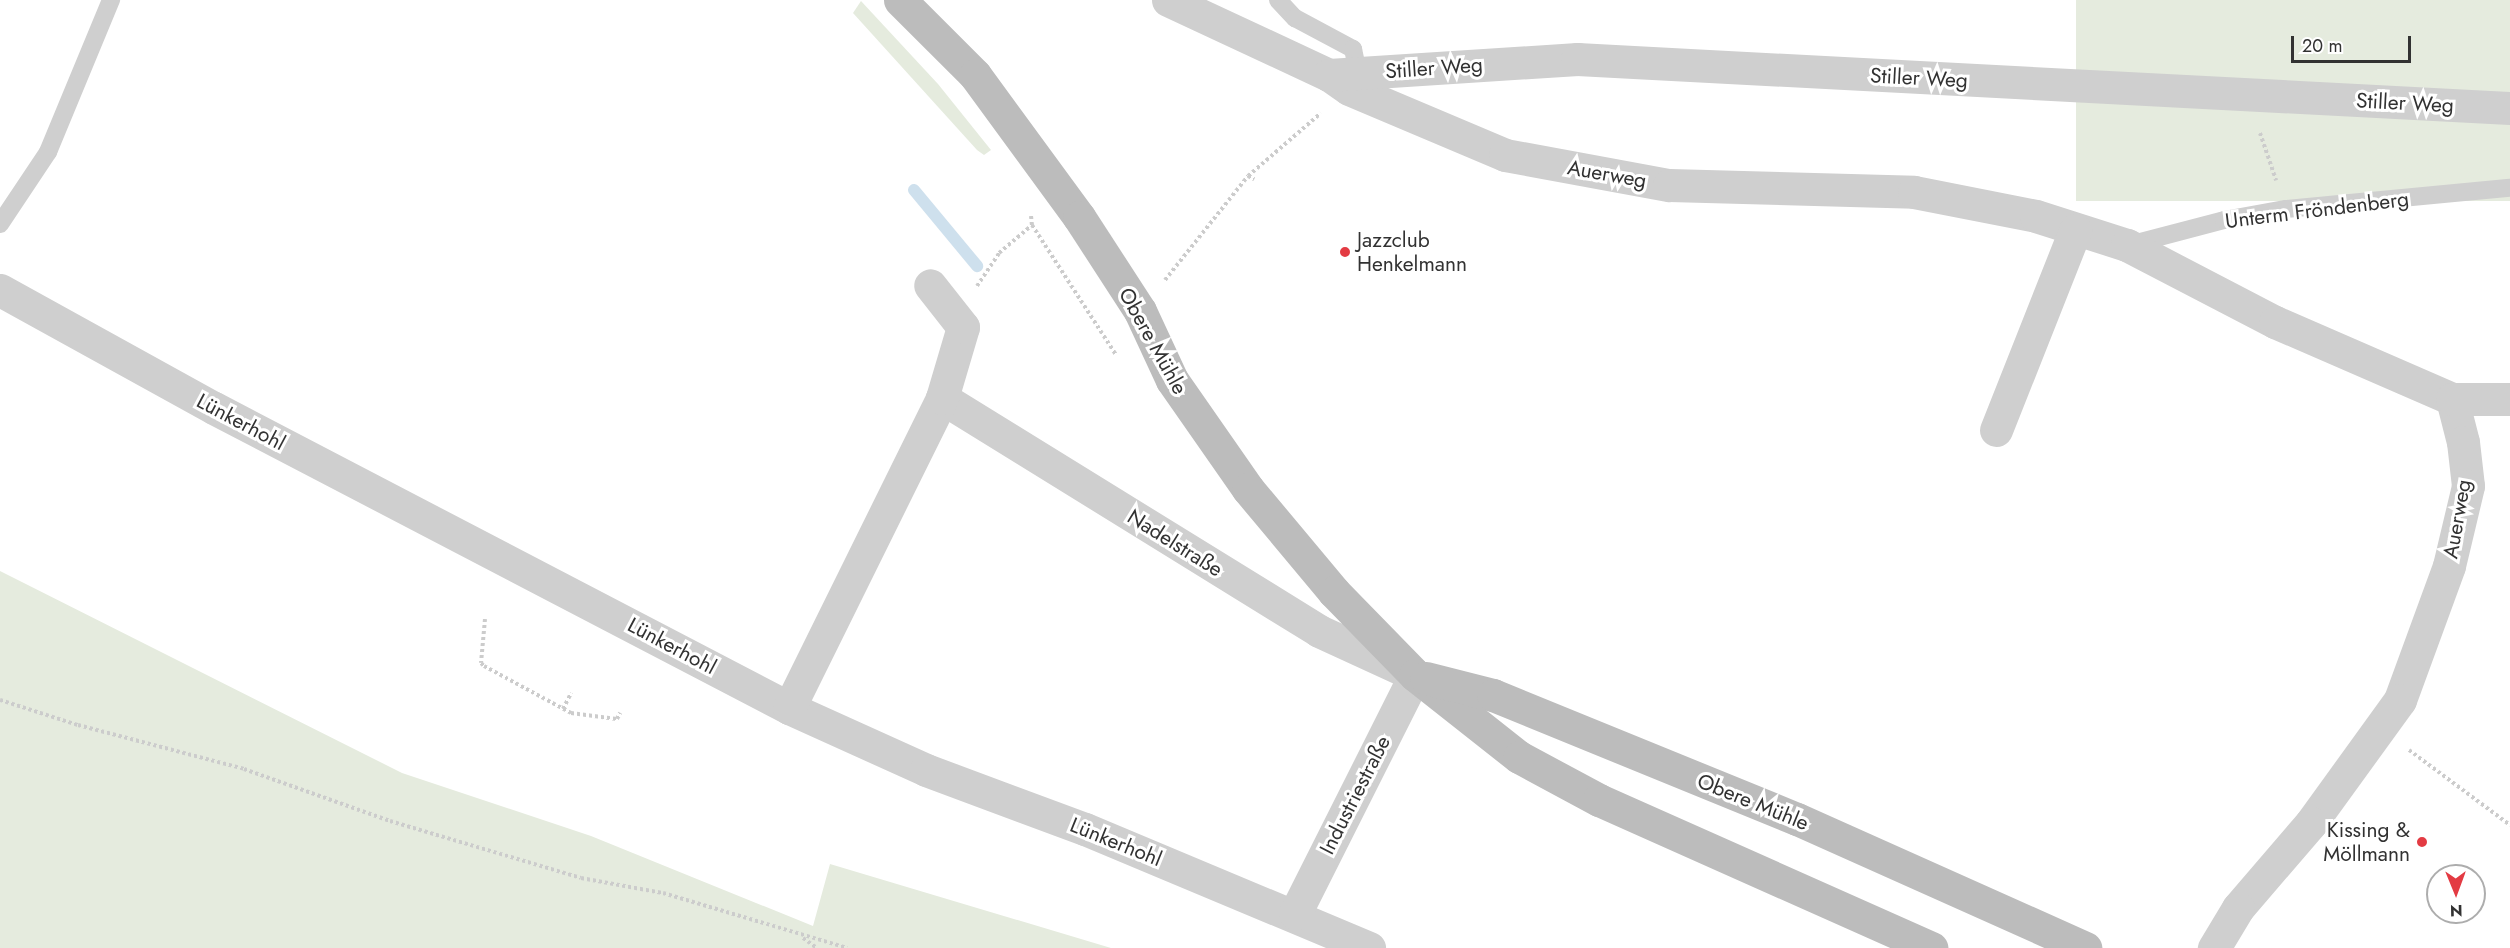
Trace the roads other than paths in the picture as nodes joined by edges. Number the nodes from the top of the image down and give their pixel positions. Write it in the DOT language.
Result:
graph roads {
  1 [pos="111,0"];
  2 [pos="900,0"];
  3 [pos="1168,0"];
  4 [pos="1278,0"];
  5 [pos="1346,79"];
  6 [pos="2510,108"];
  7 [pos="2510,188"];
  8 [pos="0,224"];
  9 [pos="2075,230"];
  10 [pos="2127,245"];
  11 [pos="930,285"];
  12 [pos="0,290"];
  13 [pos="942,398"];
  14 [pos="2452,399"];
  15 [pos="2510,399"];
  16 [pos="1996,430"];
  17 [pos="1415,675"];
  18 [pos="789,708"];
  19 [pos="1295,914"];
  20 [pos="1369,948"];
  21 [pos="1932,948"];
  22 [pos="2085,948"];
  23 [pos="2214,948"];
  1 -- 8 [label="lane"];
  2 -- 17 [label="main road, Obere Mühle"];
  3 -- 5 [label="street, Auerweg"];
  4 -- 5 [label="lane"];
  5 -- 6 [label="street, Stiller Weg"];
  5 -- 9 [label="street, Auerweg"];
  7 -- 10 [label="lane, Unterm Fröndenberg"];
  9 -- 10 [label="street, Auerweg"];
  9 -- 16 [label="street"];
  10 -- 14 [label="street, Auerweg"];
  11 -- 13 [label="street"];
  12 -- 18 [label="street, Lünkerhohl"];
  13 -- 17 [label="street, Nadelstraße"];
  13 -- 18 [label="street"];
  14 -- 15 [label="street"];
  14 -- 23 [label="street, Auerweg"];
  17 -- 19 [label="street, Industriestraße"];
  17 -- 21 [label="main road, Obere Mühle"];
  17 -- 22 [label="main road, Obere Mühle"];
  18 -- 19 [label="street, Lünkerhohl"];
  19 -- 20 [label="street, Lünkerhohl"];
}
